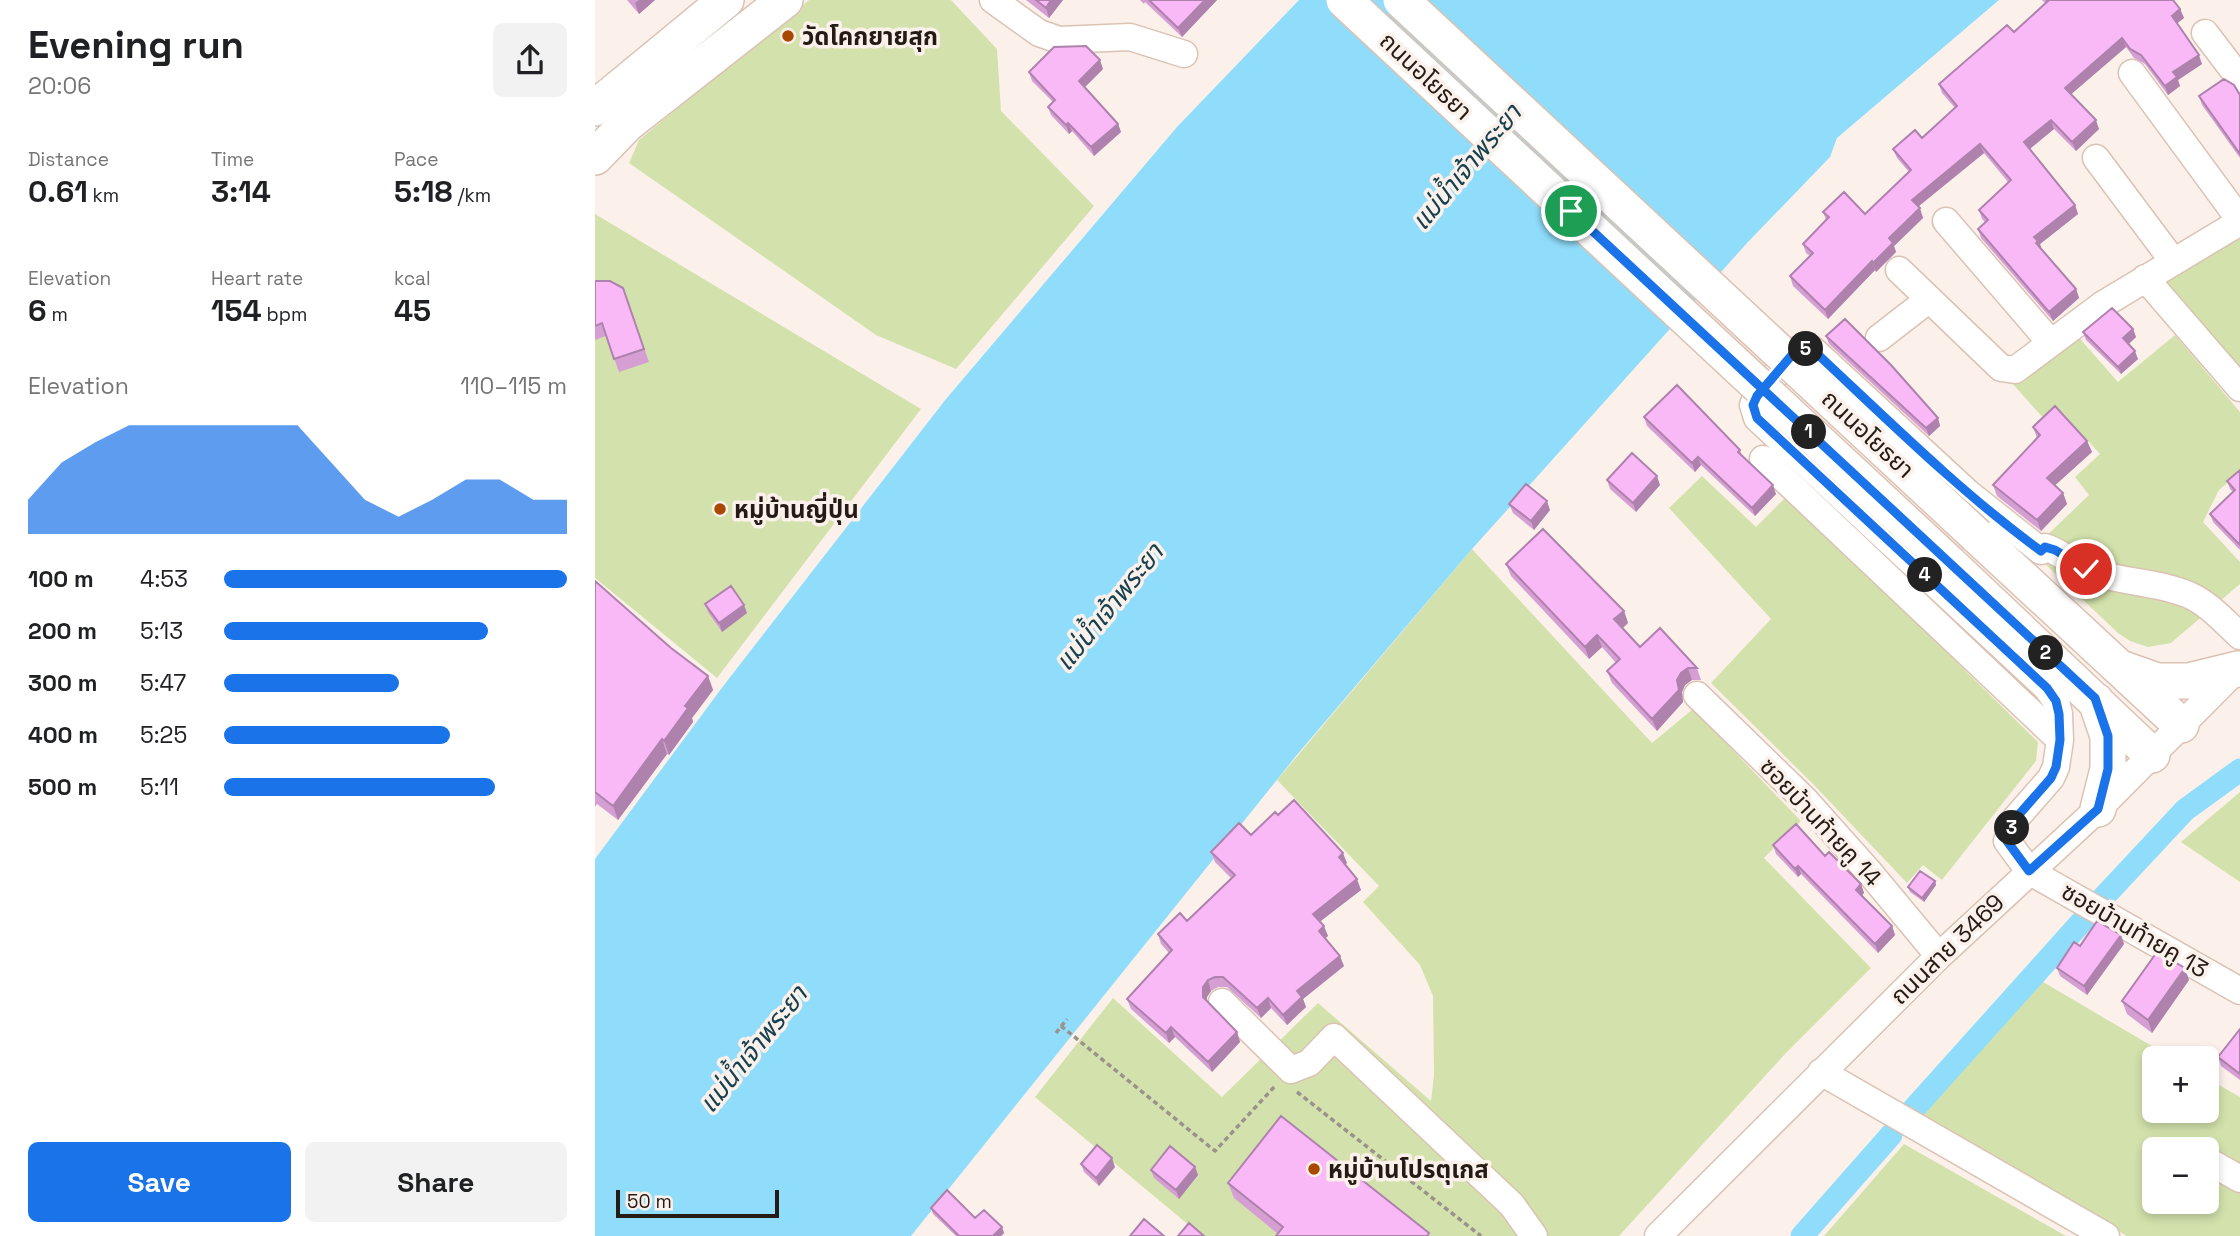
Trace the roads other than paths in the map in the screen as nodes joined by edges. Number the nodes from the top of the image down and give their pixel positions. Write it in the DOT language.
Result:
graph roads {
  1 [pos="726,0"];
  2 [pos="785,0"];
  3 [pos="993,0"];
  4 [pos="1343,0"];
  5 [pos="1401,0"];
  6 [pos="2205,33"];
  7 [pos="1184,54"];
  8 [pos="2132,74"];
  9 [pos="2240,79"];
  10 [pos="595,108"];
  11 [pos="595,157"];
  12 [pos="2096,158"];
  13 [pos="1946,220"];
  14 [pos="2240,221"];
  15 [pos="2173,261"];
  16 [pos="1899,270"];
  17 [pos="2145,278"];
  18 [pos="1928,300"];
  19 [pos="1879,338"];
  20 [pos="2051,343"];
  21 [pos="2240,388"];
  22 [pos="1763,459"];
  23 [pos="2239,657"];
  24 [pos="2120,668"];
  25 [pos="1697,695"];
  26 [pos="2095,698"];
  27 [pos="2181,725"];
  28 [pos="2060,740"];
  29 [pos="2152,755"];
  30 [pos="2098,809"];
  31 [pos="2029,871"];
  32 [pos="1939,956"];
  33 [pos="2240,990"];
  34 [pos="1222,1002"];
  35 [pos="1821,1072"];
  36 [pos="2219,1166"];
  37 [pos="2240,1179"];
  38 [pos="1534,1236"];
  39 [pos="1658,1236"];
  40 [pos="2106,1236"];
  1 -- 10 [label="main road"];
  2 -- 11 [label="main road"];
  3 -- 7 [label="street"];
  4 -- 26 [label="main road, ถนนอโยธยา, bridge"];
  5 -- 24 [label="main road, ถนนอโยธยา, bridge"];
  6 -- 9 [label="street"];
  8 -- 14 [label="street"];
  12 -- 15 [label="street"];
  13 -- 20 [label="street"];
  14 -- 15 [label="street"];
  15 -- 17 [label="street"];
  16 -- 18 [label="street"];
  17 -- 20 [label="street"];
  17 -- 21 [label="street"];
  18 -- 19 [label="street"];
  18 -- 20 [label="street"];
  22 -- 28 [label="street"];
  23 -- 24 [label="main road"];
  23 -- 27 [label="street, ถนนสาย 3469"];
  23 -- 28 [label="street"];
  24 -- 27 [label="main road, ถนนอโยธยา"];
  25 -- 32 [label="street, ซอยบ้านท้ายคู 14"];
  26 -- 29 [label="main road, ถนนอโยธยา"];
  26 -- 30 [label="main road"];
  27 -- 29 [label="street, ถนนสาย 3469"];
  28 -- 31 [label="street"];
  29 -- 30 [label="street, ถนนสาย 3469"];
  30 -- 31 [label="street, ถนนสาย 3469"];
  31 -- 32 [label="street, ถนนสาย 3469"];
  31 -- 33 [label="street, ซอยบ้านท้ายคู 13"];
  32 -- 35 [label="street, ถนนสาย 3469"];
  34 -- 38 [label="street"];
  35 -- 39 [label="street, ถนนสาย 3469"];
  35 -- 40 [label="street"];
  36 -- 37 [label="street"];
}
